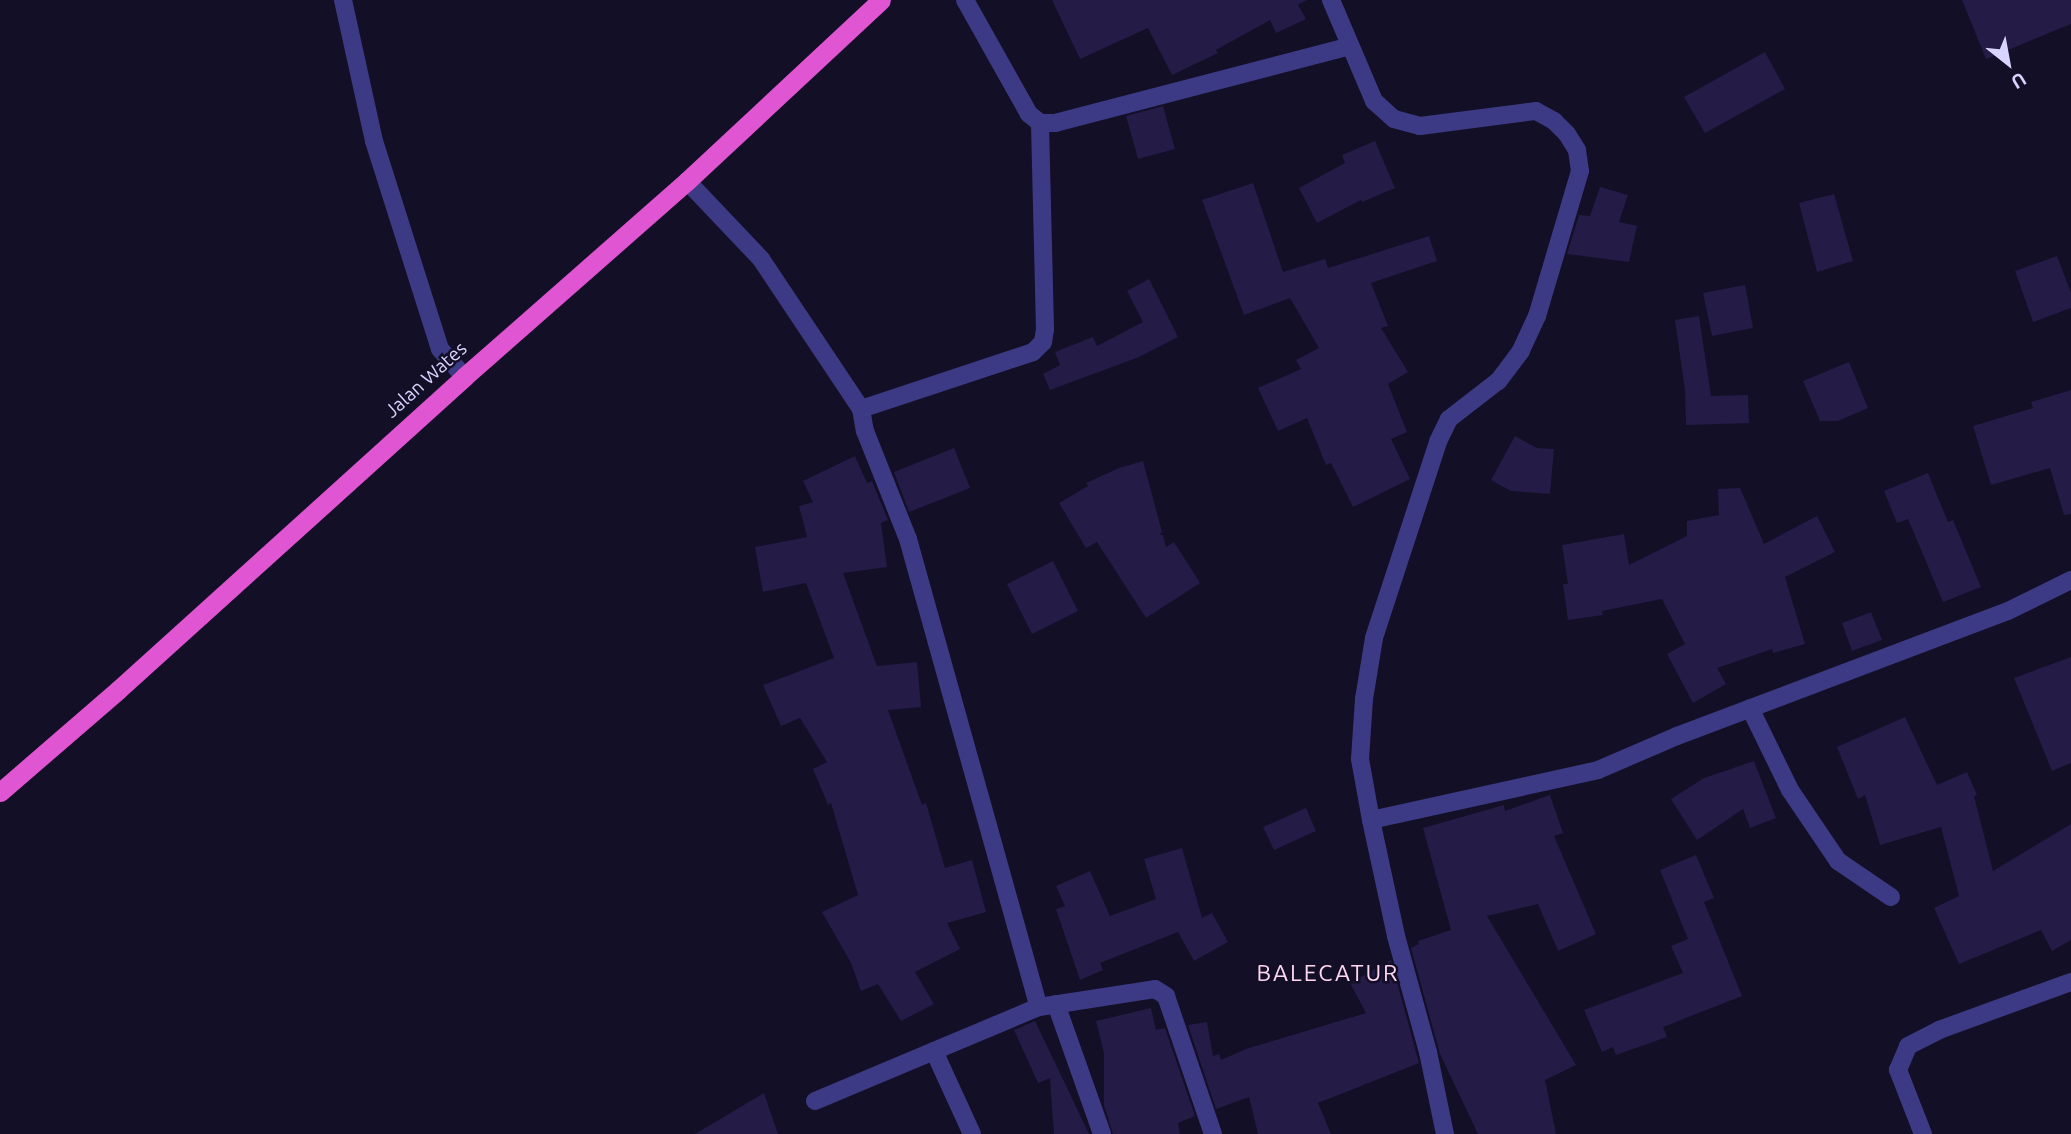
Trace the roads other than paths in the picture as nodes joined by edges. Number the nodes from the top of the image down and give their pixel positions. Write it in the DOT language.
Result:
graph roads {
  1 [pos="342,0"];
  2 [pos="881,0"];
  3 [pos="965,0"];
  4 [pos="1331,0"];
  5 [pos="1350,46"];
  6 [pos="1040,123"];
  7 [pos="687,181"];
  8 [pos="464,377"];
  9 [pos="861,409"];
  10 [pos="2071,580"];
  11 [pos="1750,708"];
  12 [pos="0,792"];
  13 [pos="1371,820"];
  14 [pos="1891,897"];
  15 [pos="2071,982"];
  16 [pos="1048,1005"];
  17 [pos="934,1051"];
  18 [pos="815,1101"];
  19 [pos="972,1134"];
  20 [pos="1102,1134"];
  21 [pos="1213,1134"];
  22 [pos="1445,1134"];
  23 [pos="1923,1134"];
  1 -- 8 [label="street"];
  2 -- 7 [label="highway, Jalan Wates"];
  3 -- 6 [label="street"];
  4 -- 5 [label="street"];
  5 -- 6 [label="street"];
  5 -- 13 [label="street"];
  6 -- 9 [label="street"];
  7 -- 8 [label="highway, Jalan Wates"];
  7 -- 9 [label="street"];
  8 -- 12 [label="highway, Jalan Wates"];
  9 -- 16 [label="street"];
  10 -- 11 [label="street"];
  11 -- 13 [label="street"];
  11 -- 14 [label="street"];
  13 -- 22 [label="street"];
  15 -- 23 [label="street"];
  16 -- 17 [label="street"];
  16 -- 20 [label="street"];
  16 -- 21 [label="street"];
  17 -- 18 [label="street"];
  17 -- 19 [label="street"];
}
